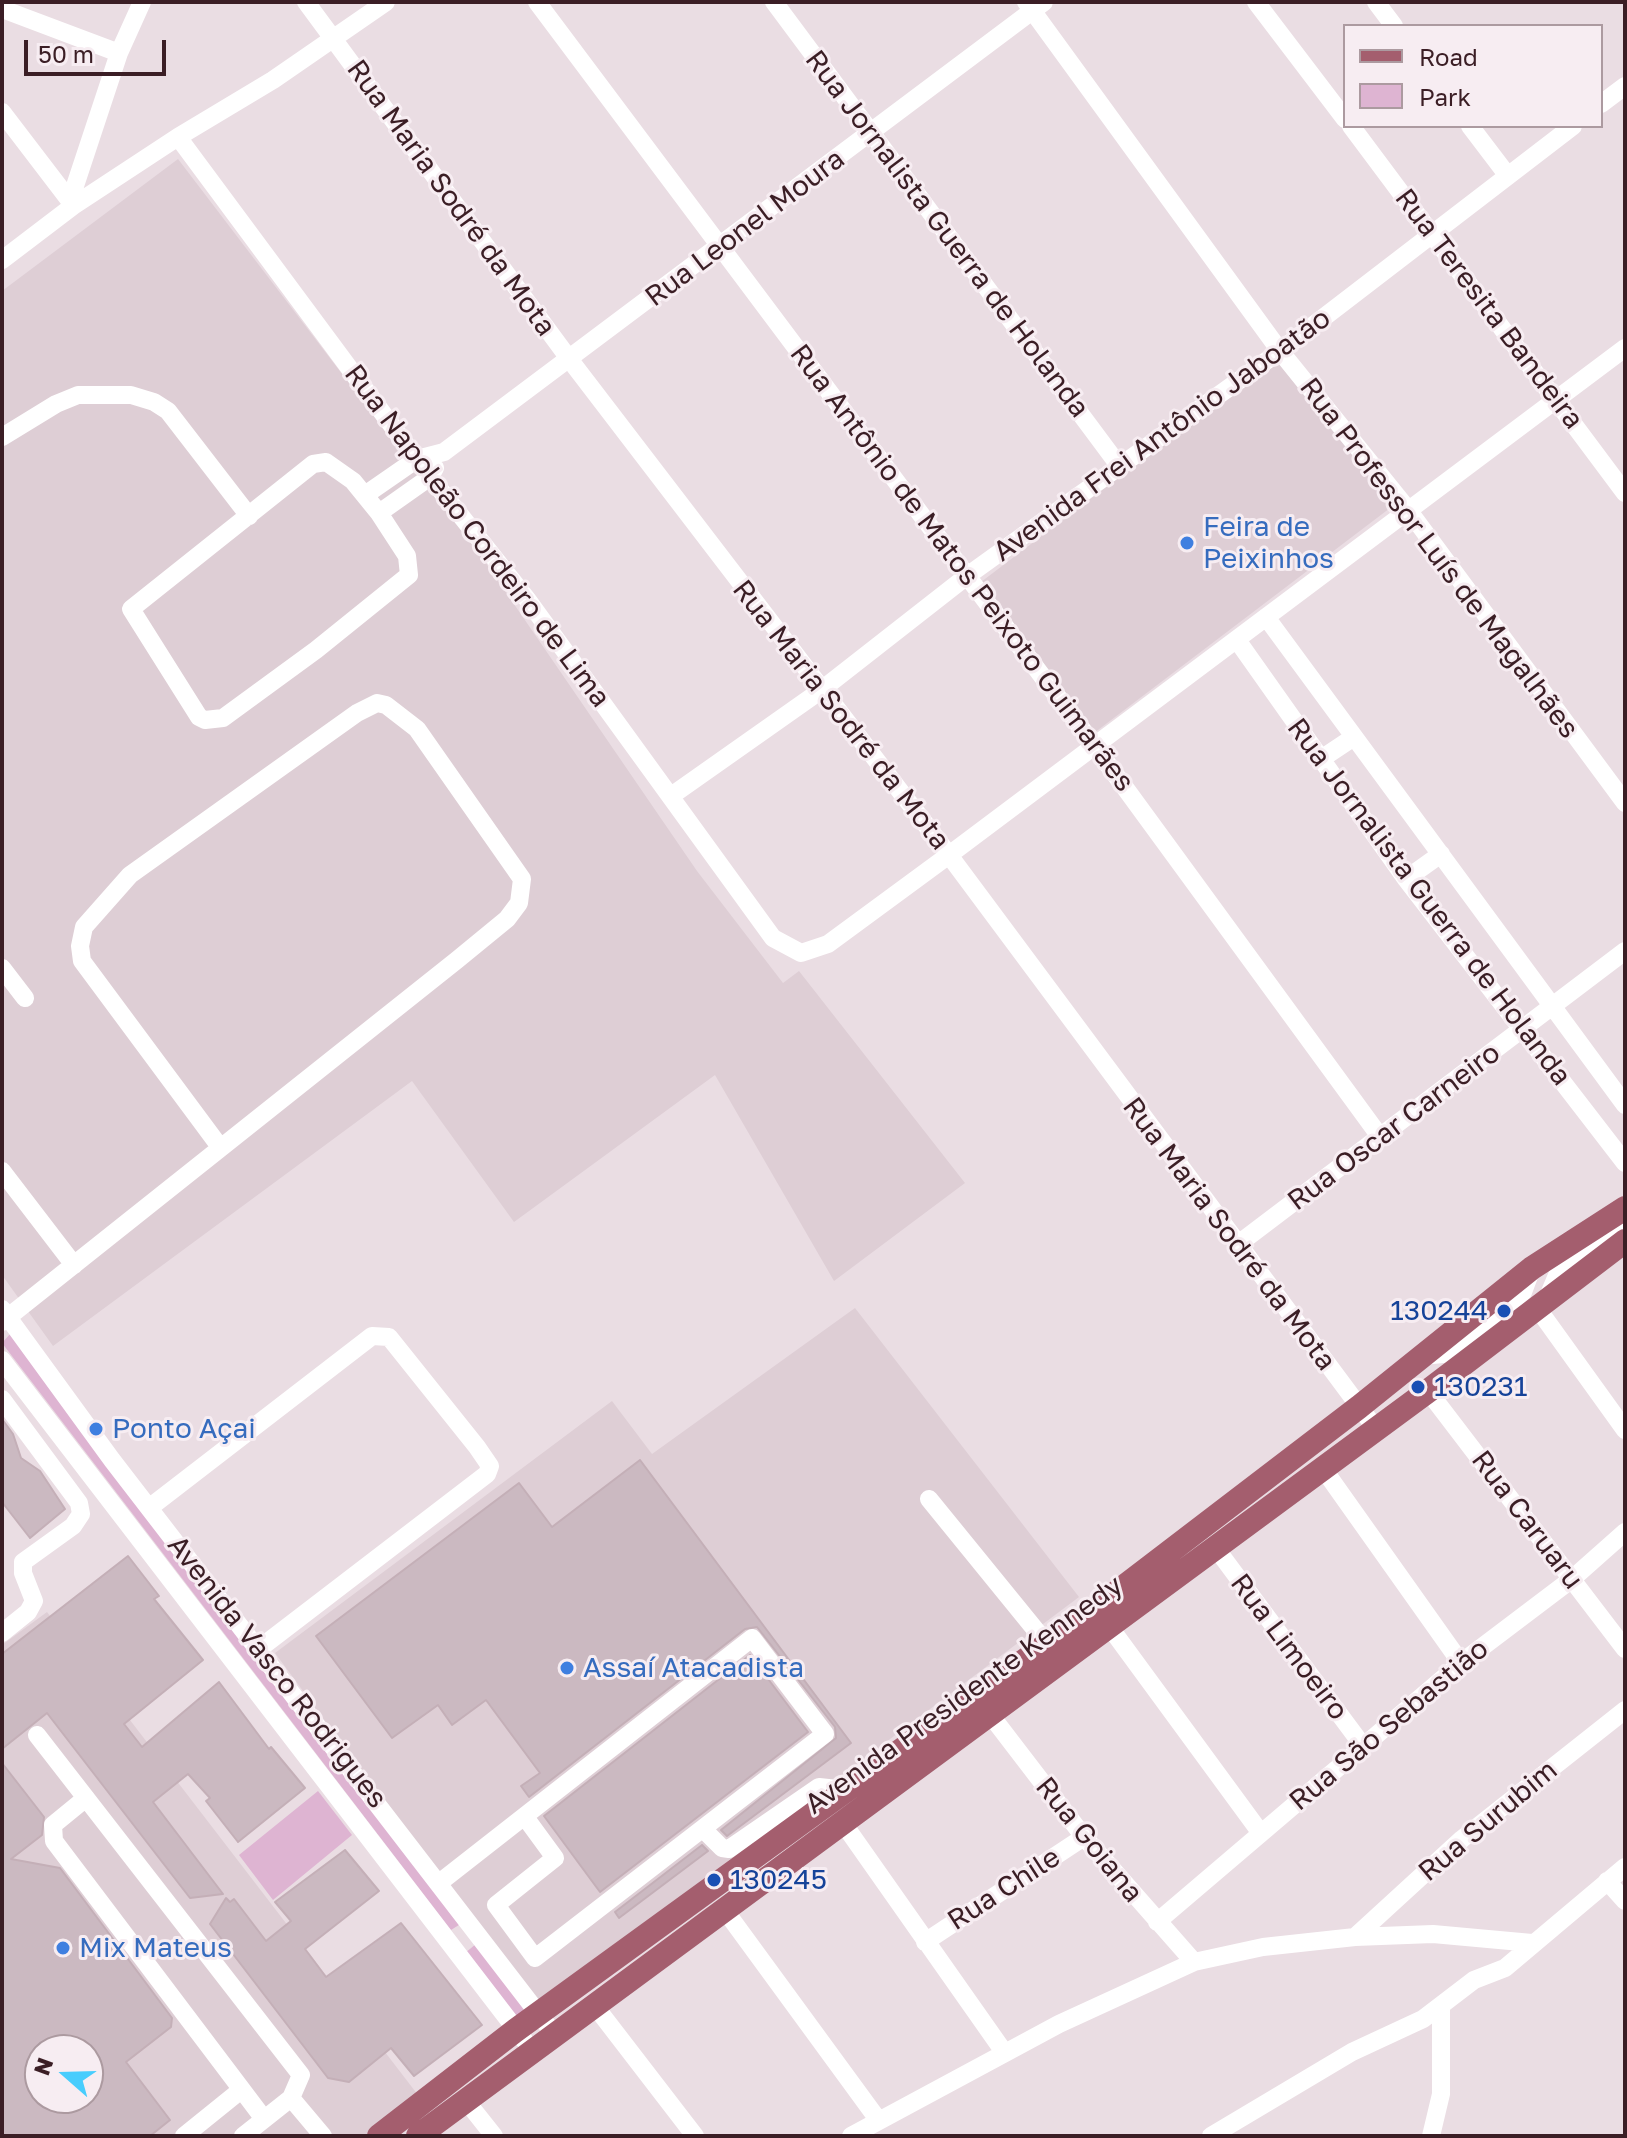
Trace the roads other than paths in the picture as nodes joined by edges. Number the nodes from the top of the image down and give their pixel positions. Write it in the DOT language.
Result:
graph roads {
  1 [pos="142,2"];
  2 [pos="306,2"];
  3 [pos="386,2"];
  4 [pos="537,2"];
  5 [pos="774,2"];
  6 [pos="1256,2"];
  7 [pos="1376,2"];
  8 [pos="1034,5"];
  9 [pos="2,9"];
  10 [pos="1392,24"];
  11 [pos="335,39"];
  12 [pos="119,53"];
  13 [pos="1625,86"];
  14 [pos="1603,102"];
  15 [pos="2,112"];
  16 [pos="1343,116"];
  17 [pos="1353,128"];
  18 [pos="1472,128"];
  19 [pos="1570,128"];
  20 [pos="873,132"];
  21 [pos="178,137"];
  22 [pos="1508,176"];
  23 [pos="72,204"];
  24 [pos="1434,235"];
  25 [pos="721,243"];
  26 [pos="2,260"];
  27 [pos="1625,348"];
  28 [pos="1280,351"];
  29 [pos="570,360"];
  30 [pos="1558,398"];
  31 [pos="2,437"];
  32 [pos="444,452"];
  33 [pos="417,459"];
  34 [pos="1120,467"];
  35 [pos="430,477"];
  36 [pos="1625,493"];
  37 [pos="365,495"];
  38 [pos="1409,511"];
  39 [pos="379,513"];
  40 [pos="249,516"];
  41 [pos="967,576"];
  42 [pos="1266,617"];
  43 [pos="1237,640"];
  44 [pos="820,691"];
  45 [pos="1354,737"];
  46 [pos="1093,744"];
  47 [pos="1321,759"];
  48 [pos="671,796"];
  49 [pos="1625,803"];
  50 [pos="1441,854"];
  51 [pos="949,855"];
  52 [pos="1406,879"];
  53 [pos="1625,951"];
  54 [pos="2,968"];
  55 [pos="25,998"];
  56 [pos="1552,1007"];
  57 [pos="1522,1031"];
  58 [pos="1625,1105"];
  59 [pos="1381,1138"];
  60 [pos="220,1147"];
  61 [pos="1625,1163"];
  62 [pos="2,1171"];
  63 [pos="1625,1208"];
  64 [pos="1625,1228"];
  65 [pos="1625,1241"];
  66 [pos="1237,1245"];
  67 [pos="74,1265"];
  68 [pos="1542,1305"];
  69 [pos="4,1316"];
  70 [pos="2,1360"];
  71 [pos="1428,1391"];
  72 [pos="2,1399"];
  73 [pos="1359,1407"];
  74 [pos="49,1421"];
  75 [pos="22,1426"];
  76 [pos="1376,1429"];
  77 [pos="1625,1430"];
  78 [pos="69,1448"];
  79 [pos="1322,1467"];
  80 [pos="56,1473"];
  81 [pos="929,1499"];
  82 [pos="149,1508"];
  83 [pos="1625,1532"];
  84 [pos="1215,1547"];
  85 [pos="1572,1579"];
  86 [pos="1109,1626"];
  87 [pos="2,1633"];
  88 [pos="1047,1644"];
  89 [pos="260,1648"];
  90 [pos="1625,1649"];
  91 [pos="1461,1663"];
  92 [pos="1625,1710"];
  93 [pos="989,1713"];
  94 [pos="37,1735"];
  95 [pos="1363,1746"];
  96 [pos="847,1790"];
  97 [pos="86,1798"];
  98 [pos="525,1817"];
  99 [pos="843,1823"];
  100 [pos="704,1830"];
  101 [pos="1260,1832"];
  102 [pos="1084,1837"];
  103 [pos="1625,1867"];
  104 [pos="1607,1881"];
  105 [pos="439,1883"];
  106 [pos="1625,1901"];
  107 [pos="724,1909"];
  108 [pos="1157,1922"];
  109 [pos="475,1927"];
  110 [pos="1355,1937"];
  111 [pos="925,1942"];
  112 [pos="1532,1943"];
  113 [pos="450,1946"];
  114 [pos="1194,1962"];
  115 [pos="595,2006"];
  116 [pos="1441,2008"];
  117 [pos="539,2013"];
  118 [pos="516,2030"];
  119 [pos="554,2034"];
  120 [pos="532,2050"];
  121 [pos="1004,2052"];
  122 [pos="241,2090"];
  123 [pos="291,2098"];
  124 [pos="467,2102"];
  125 [pos="264,2119"];
  126 [pos="879,2121"];
  127 [pos="184,2136"];
  128 [pos="243,2136"];
  129 [pos="323,2136"];
  130 [pos="379,2136"];
  131 [pos="418,2136"];
  132 [pos="494,2136"];
  133 [pos="695,2136"];
  134 [pos="851,2136"];
  135 [pos="1211,2136"];
  136 [pos="1431,2136"];
  1 -- 12 [label="street"];
  2 -- 11 [label="street, Rua Maria Sodré da Mota"];
  3 -- 11 [label="street"];
  4 -- 25 [label="street, Rua Antônio de Matos Peixoto Guimarães"];
  5 -- 20 [label="street, Rua Jornalista Guerra de Holanda"];
  6 -- 16 [label="street"];
  7 -- 10 [label="street"];
  8 -- 20 [label="street, Rua Leonel Moura"];
  8 -- 28 [label="street, Rua Professor Luís de Magalhães"];
  9 -- 12 [label="street"];
  11 -- 21 [label="street"];
  11 -- 29 [label="street, Rua Maria Sodré da Mota"];
  12 -- 23 [label="street"];
  13 -- 14 [label="street"];
  15 -- 23 [label="street"];
  17 -- 24 [label="street, Rua Teresita Bandeira"];
  18 -- 22 [label="street"];
  19 -- 22 [label="street, Avenida Frei Antônio Jaboatão"];
  20 -- 25 [label="street, Rua Leonel Moura"];
  20 -- 34 [label="street, Rua Jornalista Guerra de Holanda"];
  21 -- 23 [label="street"];
  21 -- 33 [label="street, Rua Napoleão Cordeiro de Lima"];
  22 -- 24 [label="street, Avenida Frei Antônio Jaboatão"];
  23 -- 26 [label="street"];
  24 -- 28 [label="street, Avenida Frei Antônio Jaboatão"];
  24 -- 30 [label="street, Rua Teresita Bandeira"];
  25 -- 29 [label="street, Rua Leonel Moura"];
  25 -- 41 [label="street, Rua Antônio de Matos Peixoto Guimarães"];
  27 -- 30 [label="street"];
  28 -- 34 [label="street, Avenida Frei Antônio Jaboatão"];
  28 -- 38 [label="street, Rua Professor Luís de Magalhães"];
  29 -- 32 [label="street, Rua Leonel Moura"];
  29 -- 44 [label="street, Rua Maria Sodré da Mota"];
  30 -- 36 [label="street, Rua Teresita Bandeira"];
  30 -- 38 [label="street"];
  31 -- 40 [label="street"];
  32 -- 33 [label="street, Rua Leonel Moura"];
  32 -- 35 [label="street, Rua Leonel Moura"];
  33 -- 35 [label="street, Rua Napoleão Cordeiro de Lima"];
  33 -- 37 [label="street"];
  34 -- 41 [label="street, Avenida Frei Antônio Jaboatão"];
  35 -- 39 [label="street"];
  35 -- 48 [label="street, Rua Napoleão Cordeiro de Lima"];
  37 -- 39 [label="street"];
  37 -- 40 [label="street"];
  38 -- 42 [label="street"];
  38 -- 49 [label="street, Rua Professor Luís de Magalhães"];
  39 -- 40 [label="street"];
  41 -- 44 [label="street, Avenida Frei Antônio Jaboatão"];
  41 -- 46 [label="street, Rua Antônio de Matos Peixoto Guimarães"];
  42 -- 43 [label="street"];
  42 -- 45 [label="street, Rua Jornalista Guerra de Holanda"];
  43 -- 46 [label="street"];
  43 -- 47 [label="street, Rua Jornalista Guerra de Holanda"];
  44 -- 48 [label="street, Avenida Frei Antônio Jaboatão"];
  44 -- 51 [label="street, Rua Maria Sodré da Mota"];
  45 -- 47 [label="street"];
  45 -- 50 [label="street, Rua Jornalista Guerra de Holanda"];
  46 -- 51 [label="street"];
  46 -- 59 [label="street, Rua Antônio de Matos Peixoto Guimarães"];
  47 -- 52 [label="street, Rua Jornalista Guerra de Holanda"];
  48 -- 51 [label="street, Rua Napoleão Cordeiro de Lima"];
  50 -- 52 [label="street"];
  50 -- 56 [label="street, Rua Jornalista Guerra de Holanda"];
  51 -- 66 [label="street, Rua Maria Sodré da Mota"];
  52 -- 57 [label="street, Rua Jornalista Guerra de Holanda"];
  53 -- 56 [label="street, Rua Oscar Carneiro"];
  54 -- 55 [label="street"];
  56 -- 57 [label="street, Rua Oscar Carneiro"];
  56 -- 58 [label="street, Rua Jornalista Guerra de Holanda"];
  57 -- 59 [label="street, Rua Oscar Carneiro"];
  57 -- 61 [label="street, Rua Jornalista Guerra de Holanda"];
  59 -- 66 [label="street, Rua Oscar Carneiro"];
  60 -- 60 [label="street"];
  60 -- 67 [label="street"];
  62 -- 67 [label="street"];
  63 -- 73 [label="main road, Avenida Presidente Kennedy"];
  64 -- 68 [label="street, Avenida Presidente Kennedy"];
  65 -- 68 [label="main road, Avenida Presidente Kennedy"];
  66 -- 73 [label="street, Rua Maria Sodré da Mota"];
  67 -- 69 [label="street"];
  68 -- 71 [label="main road, Avenida Presidente Kennedy"];
  68 -- 77 [label="street"];
  69 -- 82 [label="street, Avenida Vasco Rodrigues"];
  70 -- 74 [label="street, Avenida Vasco Rodrigues"];
  71 -- 76 [label="main road, Avenida Presidente Kennedy"];
  71 -- 85 [label="street, Rua Caruaru"];
  72 -- 75 [label="street"];
  73 -- 76 [label="street, Rua Maria Sodré da Mota"];
  73 -- 88 [label="main road, Avenida Presidente Kennedy"];
  74 -- 75 [label="street"];
  74 -- 78 [label="street, Avenida Vasco Rodrigues"];
  75 -- 80 [label="street"];
  76 -- 79 [label="main road, Avenida Presidente Kennedy"];
  78 -- 80 [label="street"];
  78 -- 113 [label="street, Avenida Vasco Rodrigues"];
  79 -- 84 [label="main road, Avenida Presidente Kennedy"];
  79 -- 91 [label="street"];
  80 -- 87 [label="street"];
  81 -- 88 [label="street"];
  82 -- 89 [label="street, Avenida Vasco Rodrigues"];
  82 -- 89 [label="street"];
  83 -- 85 [label="street, Rua São Sebastião"];
  84 -- 86 [label="main road, Avenida Presidente Kennedy"];
  84 -- 95 [label="street, Rua Limoeiro"];
  85 -- 90 [label="street, Rua Caruaru"];
  85 -- 91 [label="street, Rua São Sebastião"];
  86 -- 93 [label="main road, Avenida Presidente Kennedy"];
  86 -- 101 [label="street"];
  88 -- 96 [label="main road, Avenida Presidente Kennedy"];
  89 -- 105 [label="street, Avenida Vasco Rodrigues"];
  91 -- 95 [label="street, Rua São Sebastião"];
  92 -- 110 [label="street, Rua Surubim"];
  93 -- 99 [label="main road, Avenida Presidente Kennedy"];
  93 -- 102 [label="street, Rua Goiana"];
  94 -- 97 [label="street"];
  95 -- 101 [label="street, Rua São Sebastião"];
  96 -- 100 [label="street"];
  96 -- 117 [label="main road, Avenida Presidente Kennedy"];
  97 -- 122 [label="street"];
  97 -- 123 [label="street"];
  98 -- 100 [label="street"];
  98 -- 100 [label="street"];
  98 -- 105 [label="street"];
  99 -- 107 [label="main road, Avenida Presidente Kennedy"];
  99 -- 111 [label="street"];
  101 -- 108 [label="street, Rua São Sebastião"];
  102 -- 108 [label="street, Rua Goiana"];
  102 -- 111 [label="street, Rua Chile"];
  103 -- 104 [label="street"];
  104 -- 106 [label="street"];
  104 -- 112 [label="street"];
  105 -- 109 [label="street, Avenida Vasco Rodrigues"];
  107 -- 115 [label="main road, Avenida Presidente Kennedy"];
  107 -- 126 [label="street"];
  108 -- 114 [label="street, Rua Goiana"];
  109 -- 113 [label="street"];
  109 -- 117 [label="street, Avenida Vasco Rodrigues"];
  110 -- 112 [label="street"];
  110 -- 114 [label="street"];
  111 -- 121 [label="street"];
  112 -- 116 [label="street"];
  113 -- 118 [label="street, Avenida Vasco Rodrigues"];
  114 -- 121 [label="street"];
  115 -- 119 [label="main road, Avenida Presidente Kennedy"];
  115 -- 133 [label="street"];
  116 -- 135 [label="street"];
  116 -- 136 [label="street"];
  117 -- 118 [label="main road, Avenida Presidente Kennedy"];
  117 -- 119 [label="street, Avenida Vasco Rodrigues"];
  118 -- 120 [label="street, Avenida Vasco Rodrigues"];
  118 -- 130 [label="main road, Avenida Presidente Kennedy"];
  119 -- 120 [label="main road, Avenida Presidente Kennedy"];
  120 -- 124 [label="main road, Avenida Presidente Kennedy"];
  121 -- 126 [label="street"];
  122 -- 125 [label="street"];
  122 -- 127 [label="street"];
  123 -- 125 [label="street"];
  123 -- 129 [label="street"];
  124 -- 131 [label="main road, Avenida Presidente Kennedy"];
  124 -- 132 [label="street"];
  125 -- 128 [label="street"];
  126 -- 134 [label="street"];
}
